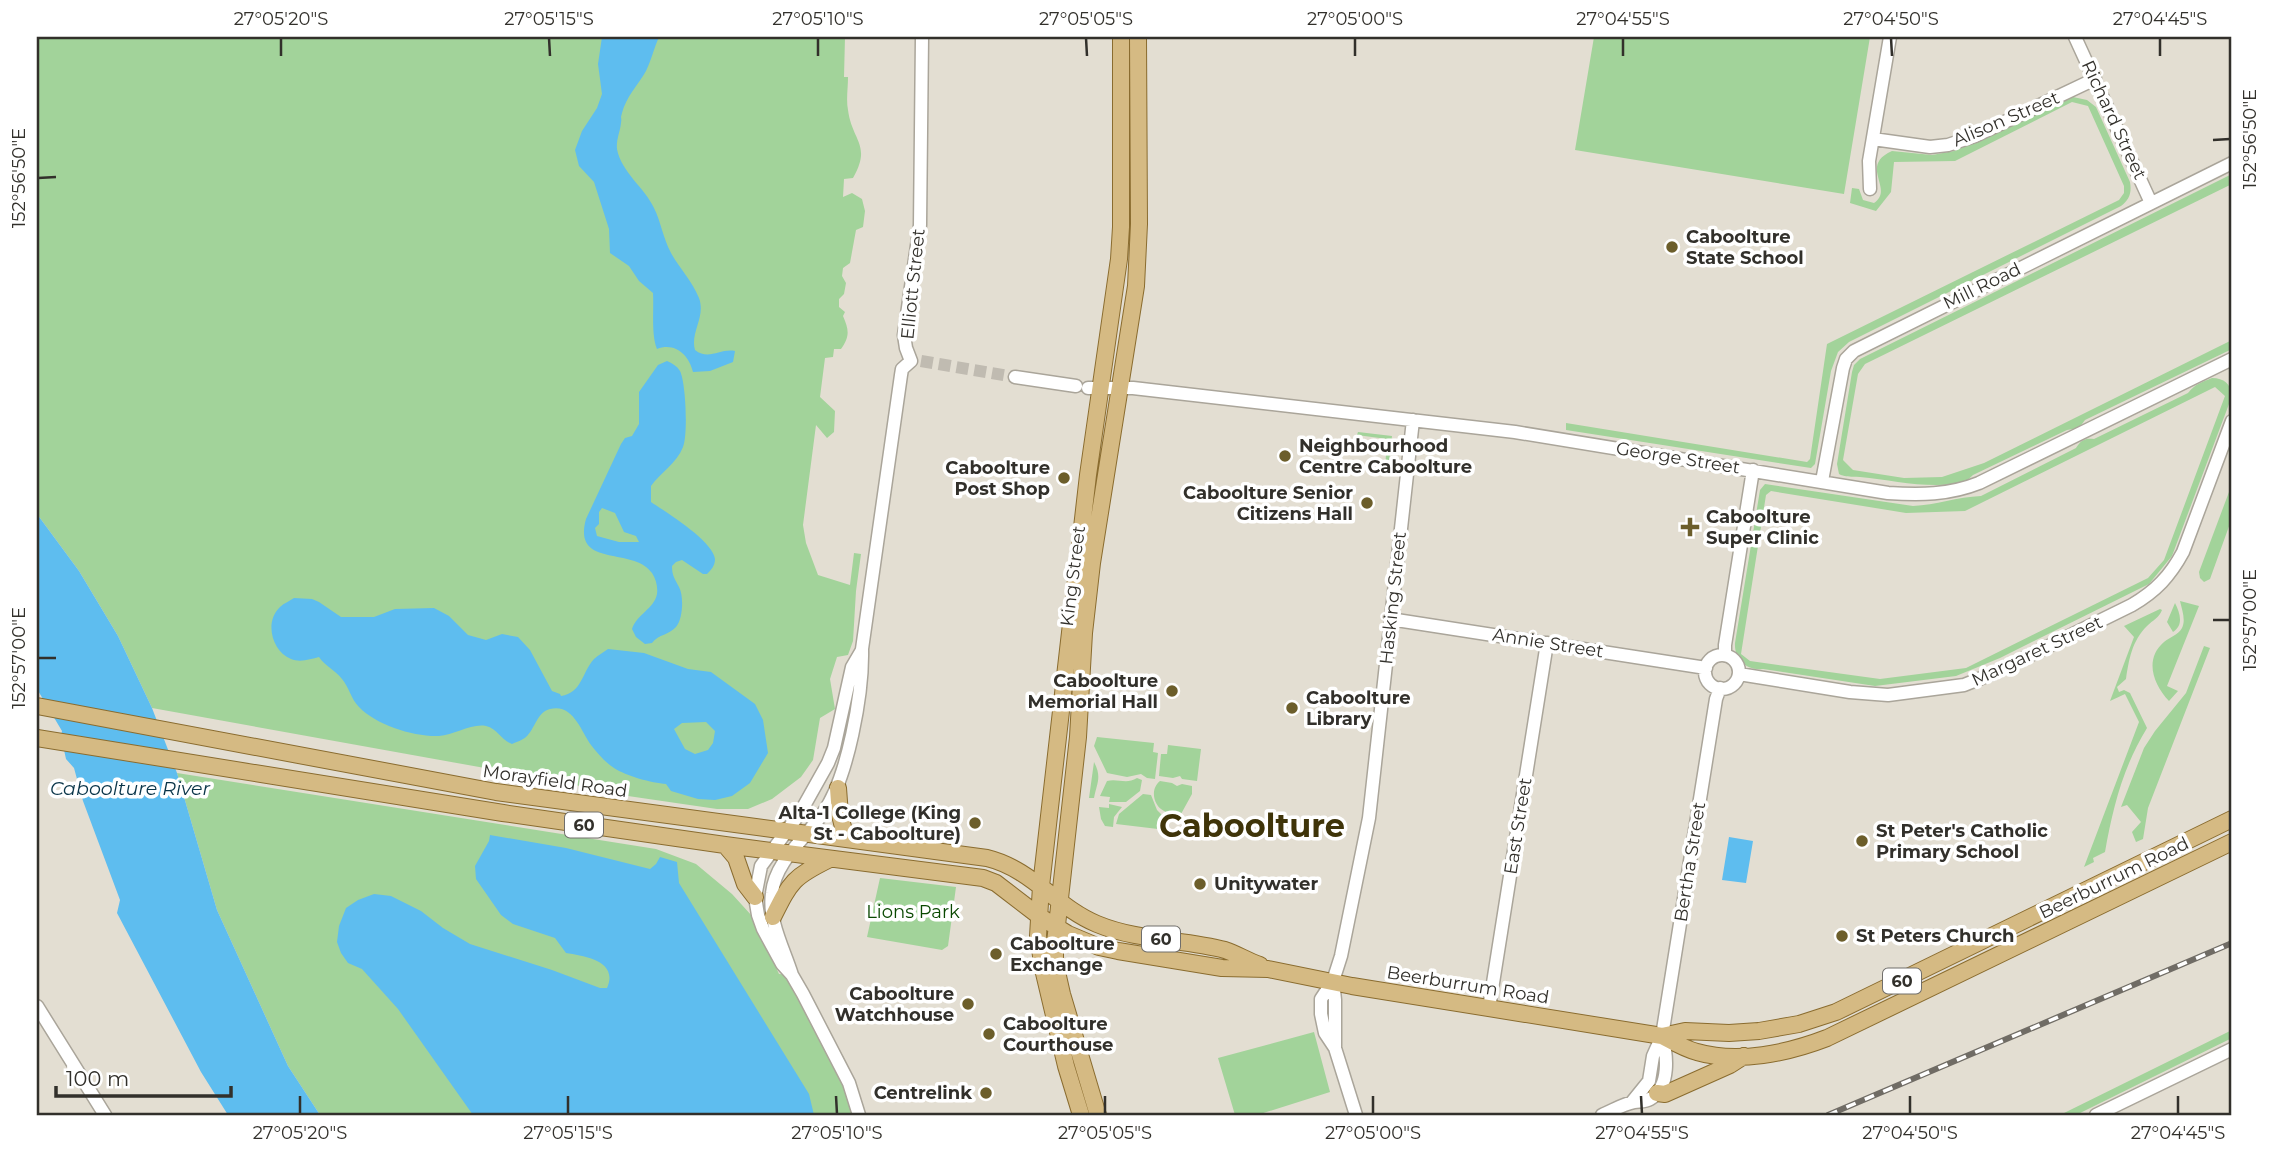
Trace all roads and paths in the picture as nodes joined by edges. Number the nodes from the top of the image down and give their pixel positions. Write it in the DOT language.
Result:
graph roads {
  1 [pos="922,37"];
  2 [pos="1121,37"];
  3 [pos="1138,37"];
  4 [pos="1890,37"];
  5 [pos="2075,37"];
  6 [pos="2095,79"];
  7 [pos="1872,139"];
  8 [pos="2232,163"];
  9 [pos="1870,189"];
  10 [pos="2151,203"];
  11 [pos="2231,363"];
  12 [pos="1016,377"];
  13 [pos="1088,388"];
  14 [pos="1121,388"];
  15 [pos="1413,420"];
  16 [pos="2232,421"];
  17 [pos="1753,470"];
  18 [pos="1822,481"];
  19 [pos="1390,619"];
  20 [pos="1547,643"];
  21 [pos="862,649"];
  22 [pos="1725,655"];
  23 [pos="1706,668"];
  24 [pos="1739,674"];
  25 [pos="1720,688"];
  26 [pos="37,706"];
  27 [pos="37,738"];
  28 [pos="838,788"];
  29 [pos="2232,819"];
  30 [pos="786,831"];
  31 [pos="807,834"];
  32 [pos="846,839"];
  33 [pos="2232,842"];
  34 [pos="725,845"];
  35 [pos="770,851"];
  36 [pos="791,854"];
  37 [pos="830,859"];
  38 [pos="1041,886"];
  39 [pos="755,897"];
  40 [pos="1059,900"];
  41 [pos="1039,916"];
  42 [pos="772,917"];
  43 [pos="1056,927"];
  44 [pos="1268,969"];
  45 [pos="792,975"];
  46 [pos="1333,981"];
  47 [pos="37,1006"];
  48 [pos="1489,1008"];
  49 [pos="1662,1036"];
  50 [pos="2232,1049"];
  51 [pos="1744,1056"];
  52 [pos="1657,1093"];
  53 [pos="1632,1102"];
  54 [pos="105,1115"];
  55 [pos="859,1115"];
  56 [pos="1080,1115"];
  57 [pos="1098,1115"];
  58 [pos="1356,1115"];
  59 [pos="1602,1115"];
  60 [pos="2097,1115"];
  1 -- 21 [label="street, Elliott Street"];
  2 -- 13 [label="main road, King Street"];
  3 -- 14 [label="main road, King Street"];
  4 -- 7 [label="street"];
  5 -- 6 [label="street, Richard Street"];
  6 -- 7 [label="street, Alison Street"];
  6 -- 10 [label="street, Richard Street"];
  7 -- 9 [label="street"];
  8 -- 10 [label="street, Mill Road"];
  10 -- 18 [label="street, Mill Road"];
  11 -- 18 [label="street, George Street"];
  12 -- 13 [label="street, George Street"];
  13 -- 14 [label="street, George Street"];
  13 -- 38 [label="main road, King Street"];
  14 -- 15 [label="street, George Street"];
  14 -- 40 [label="main road, King Street"];
  15 -- 17 [label="street, George Street"];
  15 -- 19 [label="street, Hasking Street"];
  16 -- 24 [label="street, Margaret Street"];
  17 -- 18 [label="street, George Street"];
  17 -- 22 [label="street"];
  19 -- 20 [label="street, Annie Street"];
  19 -- 46 [label="street, Hasking Street"];
  20 -- 23 [label="street, Annie Street"];
  20 -- 48 [label="street, East Street"];
  21 -- 28 [label="street, Elliott Street"];
  21 -- 30 [label="street, Elliott Street"];
  22 -- 23 [label="street"];
  22 -- 24 [label="street"];
  23 -- 25 [label="street"];
  24 -- 25 [label="street"];
  25 -- 49 [label="street, Bertha Street"];
  26 -- 30 [label="main road, Morayfield Road / 60"];
  27 -- 34 [label="main road, 60"];
  28 -- 31 [label="street, Elliott Street"];
  28 -- 32 [label="main road"];
  29 -- 49 [label="main road, Beerburrum Road / 60"];
  30 -- 31 [label="main road, Morayfield Road / 60"];
  30 -- 35 [label="street, Elliott Street"];
  31 -- 32 [label="main road, Morayfield Road / 60"];
  31 -- 36 [label="street, Elliott Street"];
  32 -- 38 [label="main road, Morayfield Road / 60"];
  33 -- 51 [label="main road, Beerburrum Road / 60"];
  34 -- 35 [label="main road, 60"];
  34 -- 39 [label="main road"];
  35 -- 36 [label="main road, 60"];
  35 -- 39 [label="street, Elliott Street"];
  36 -- 37 [label="main road, 60"];
  36 -- 42 [label="street, Elliott Street"];
  37 -- 41 [label="main road, 60"];
  37 -- 42 [label="main road"];
  38 -- 40 [label="main road, Morayfield Road / 60"];
  38 -- 41 [label="main road, King Street"];
  39 -- 45 [label="street"];
  40 -- 43 [label="main road, King Street"];
  40 -- 44 [label="main road, Beerburrum Road / 60"];
  41 -- 43 [label="main road, 60"];
  41 -- 56 [label="main road, King Street"];
  42 -- 45 [label="street"];
  43 -- 44 [label="main road, Beerburrum Road / 60"];
  43 -- 57 [label="main road, King Street"];
  44 -- 46 [label="main road, Beerburrum Road / 60"];
  45 -- 55 [label="street"];
  46 -- 48 [label="main road, Beerburrum Road / 60"];
  46 -- 58 [label="street, Hasking Street"];
  47 -- 54 [label="street"];
  48 -- 49 [label="main road, Beerburrum Road / 60"];
  49 -- 51 [label="main road, Beerburrum Road / 60"];
  49 -- 52 [label="street"];
  49 -- 53 [label="street"];
  50 -- 60 [label="street"];
  51 -- 52 [label="main road"];
  52 -- 53 [label="street"];
  53 -- 59 [label="street"];
}
